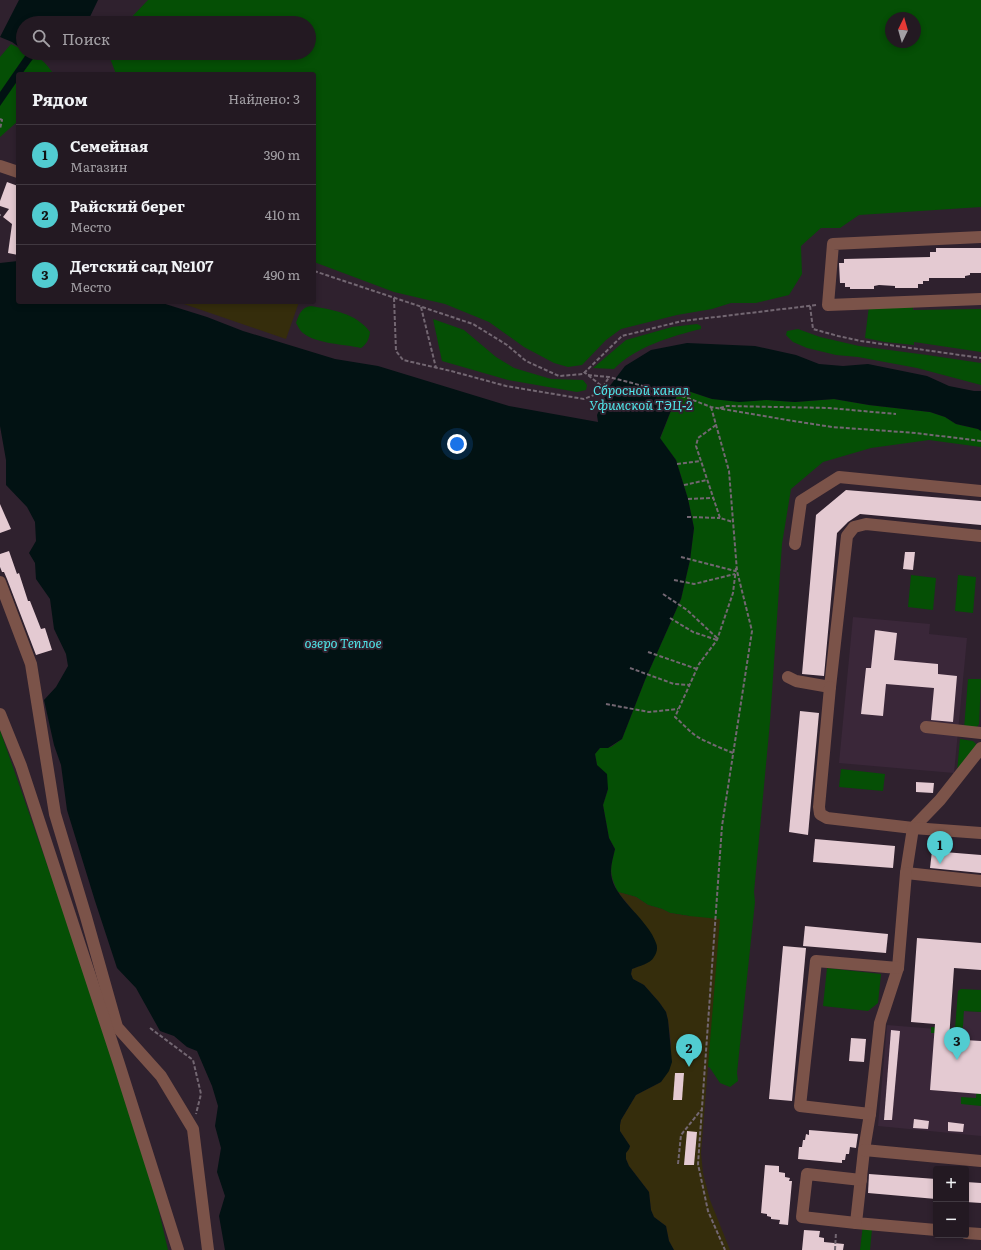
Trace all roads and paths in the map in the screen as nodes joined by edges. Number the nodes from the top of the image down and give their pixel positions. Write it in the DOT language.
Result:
graph roads {
  1 [pos="0,119"];
  2 [pos="0,129"];
  3 [pos="0,166"];
  4 [pos="16,171"];
  5 [pos="981,237"];
  6 [pos="316,272"];
  7 [pos="394,298"];
  8 [pos="981,299"];
  9 [pos="810,305"];
  10 [pos="828,305"];
  11 [pos="421,307"];
  12 [pos="981,358"];
  13 [pos="436,368"];
  14 [pos="584,372"];
  15 [pos="588,375"];
  16 [pos="609,377"];
  17 [pos="603,387"];
  18 [pos="711,407"];
  19 [pos="717,408"];
  20 [pos="896,414"];
  21 [pos="716,425"];
  22 [pos="981,440"];
  23 [pos="701,461"];
  24 [pos="678,464"];
  25 [pos="708,480"];
  26 [pos="684,485"];
  27 [pos="981,492"];
  28 [pos="713,498"];
  29 [pos="688,499"];
  30 [pos="687,517"];
  31 [pos="720,518"];
  32 [pos="733,522"];
  33 [pos="981,536"];
  34 [pos="796,544"];
  35 [pos="681,557"];
  36 [pos="736,564"];
  37 [pos="735,573"];
  38 [pos="674,580"];
  39 [pos="0,582"];
  40 [pos="663,594"];
  41 [pos="670,618"];
  42 [pos="717,639"];
  43 [pos="648,652"];
  44 [pos="630,668"];
  45 [pos="697,669"];
  46 [pos="788,677"];
  47 [pos="690,685"];
  48 [pos="830,687"];
  49 [pos="606,704"];
  50 [pos="678,709"];
  51 [pos="0,714"];
  52 [pos="926,727"];
  53 [pos="981,733"];
  54 [pos="981,748"];
  55 [pos="733,753"];
  56 [pos="913,828"];
  57 [pos="981,832"];
  58 [pos="906,873"];
  59 [pos="981,881"];
  60 [pos="898,968"];
  61 [pos="150,1028"];
  62 [pos="702,1109"];
  63 [pos="870,1114"];
  64 [pos="193,1128"];
  65 [pos="864,1150"];
  66 [pos="981,1161"];
  67 [pos="678,1164"];
  68 [pos="861,1180"];
  69 [pos="837,1221"];
  70 [pos="856,1223"];
  71 [pos="933,1230"];
  72 [pos="969,1232"];
  73 [pos="981,1234"];
  74 [pos="178,1250"];
  75 [pos="208,1250"];
  76 [pos="725,1250"];
  77 [pos="835,1250"];
  1 -- 2 [label="path"];
  3 -- 4 [label="street"];
  5 -- 10 [label="street"];
  6 -- 7 [label="path"];
  7 -- 11 [label="path"];
  7 -- 13 [label="path"];
  8 -- 10 [label="street"];
  9 -- 10 [label="path"];
  9 -- 12 [label="path"];
  9 -- 14 [label="path"];
  11 -- 13 [label="path"];
  11 -- 14 [label="path"];
  13 -- 17 [label="path"];
  14 -- 15 [label="path"];
  15 -- 16 [label="path"];
  15 -- 17 [label="path"];
  16 -- 17 [label="path"];
  16 -- 18 [label="path"];
  18 -- 19 [label="path"];
  18 -- 21 [label="path"];
  19 -- 20 [label="path"];
  19 -- 22 [label="path"];
  21 -- 23 [label="path"];
  21 -- 32 [label="path"];
  23 -- 24 [label="path"];
  23 -- 25 [label="path"];
  25 -- 26 [label="path"];
  25 -- 28 [label="path"];
  27 -- 34 [label="street"];
  28 -- 29 [label="path"];
  28 -- 31 [label="path"];
  30 -- 31 [label="path"];
  31 -- 32 [label="path"];
  32 -- 36 [label="path"];
  33 -- 48 [label="street"];
  35 -- 37 [label="path"];
  36 -- 37 [label="path"];
  36 -- 55 [label="path"];
  37 -- 38 [label="path"];
  37 -- 42 [label="path"];
  39 -- 64 [label="street"];
  40 -- 42 [label="path"];
  41 -- 42 [label="path"];
  42 -- 45 [label="path"];
  43 -- 45 [label="path"];
  44 -- 47 [label="path"];
  45 -- 47 [label="path"];
  46 -- 48 [label="street"];
  47 -- 50 [label="path"];
  48 -- 56 [label="street"];
  49 -- 50 [label="path"];
  50 -- 55 [label="path"];
  51 -- 74 [label="street"];
  52 -- 53 [label="street"];
  54 -- 56 [label="street"];
  55 -- 62 [label="path"];
  56 -- 57 [label="street"];
  56 -- 58 [label="street"];
  58 -- 59 [label="street"];
  58 -- 60 [label="street"];
  60 -- 63 [label="street"];
  60 -- 63 [label="street"];
  61 -- 64 [label="path"];
  62 -- 67 [label="path"];
  62 -- 76 [label="path"];
  63 -- 65 [label="street"];
  64 -- 75 [label="street"];
  65 -- 66 [label="street"];
  65 -- 68 [label="street"];
  68 -- 69 [label="street"];
  68 -- 70 [label="street"];
  69 -- 70 [label="street"];
  69 -- 77 [label="path"];
  70 -- 71 [label="street"];
  72 -- 73 [label="street"];
}
